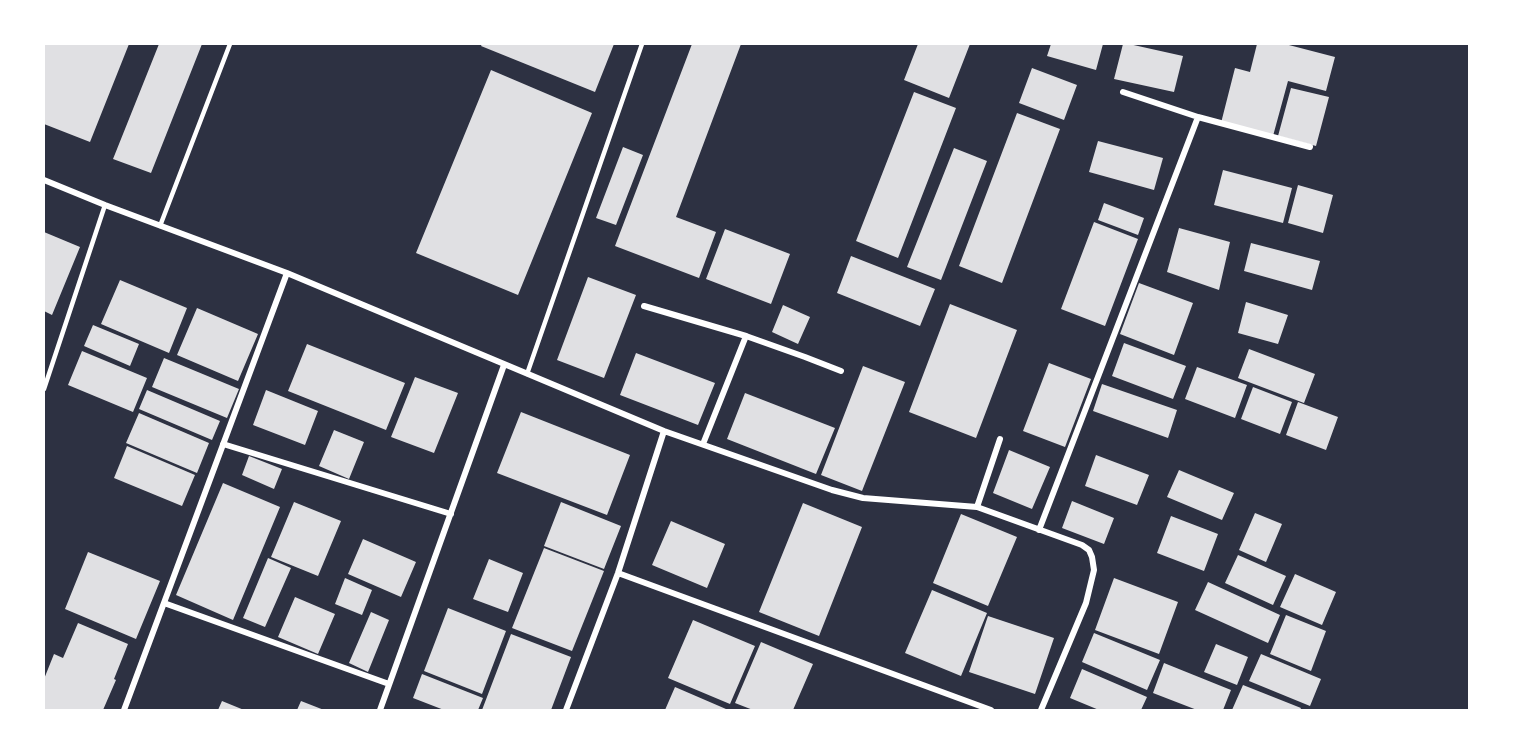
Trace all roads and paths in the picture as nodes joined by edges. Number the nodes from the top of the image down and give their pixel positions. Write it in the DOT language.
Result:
graph roads {
  1 [pos="230,44"];
  2 [pos="642,44"];
  3 [pos="1123,92"];
  4 [pos="1198,117"];
  5 [pos="1310,147"];
  6 [pos="44,180"];
  7 [pos="105,205"];
  8 [pos="160,226"];
  9 [pos="287,273"];
  10 [pos="644,306"];
  11 [pos="746,336"];
  12 [pos="504,365"];
  13 [pos="841,371"];
  14 [pos="527,374"];
  15 [pos="44,389"];
  16 [pos="664,431"];
  17 [pos="1000,439"];
  18 [pos="224,444"];
  19 [pos="703,444"];
  20 [pos="977,507"];
  21 [pos="451,514"];
  22 [pos="1039,530"];
  23 [pos="618,573"];
  24 [pos="164,603"];
  25 [pos="390,684"];
  26 [pos="124,711"];
  27 [pos="380,711"];
  28 [pos="566,711"];
  29 [pos="991,711"];
  30 [pos="1041,711"];
  1 -- 8 [label="lane"];
  2 -- 14 [label="lane"];
  3 -- 4 [label="street"];
  4 -- 5 [label="street"];
  4 -- 22 [label="street"];
  6 -- 7 [label="street"];
  7 -- 8 [label="street"];
  7 -- 15 [label="lane"];
  8 -- 9 [label="street"];
  9 -- 12 [label="street"];
  9 -- 18 [label="street"];
  10 -- 11 [label="street"];
  11 -- 13 [label="street"];
  11 -- 19 [label="street"];
  12 -- 14 [label="street"];
  12 -- 21 [label="street"];
  14 -- 16 [label="street"];
  16 -- 19 [label="street"];
  16 -- 23 [label="street"];
  17 -- 20 [label="street"];
  18 -- 21 [label="street"];
  18 -- 24 [label="street"];
  19 -- 20 [label="street"];
  20 -- 22 [label="street"];
  21 -- 25 [label="street"];
  22 -- 30 [label="street"];
  23 -- 28 [label="street"];
  23 -- 29 [label="street"];
  24 -- 25 [label="street"];
  24 -- 26 [label="street"];
  25 -- 27 [label="street"];
}
